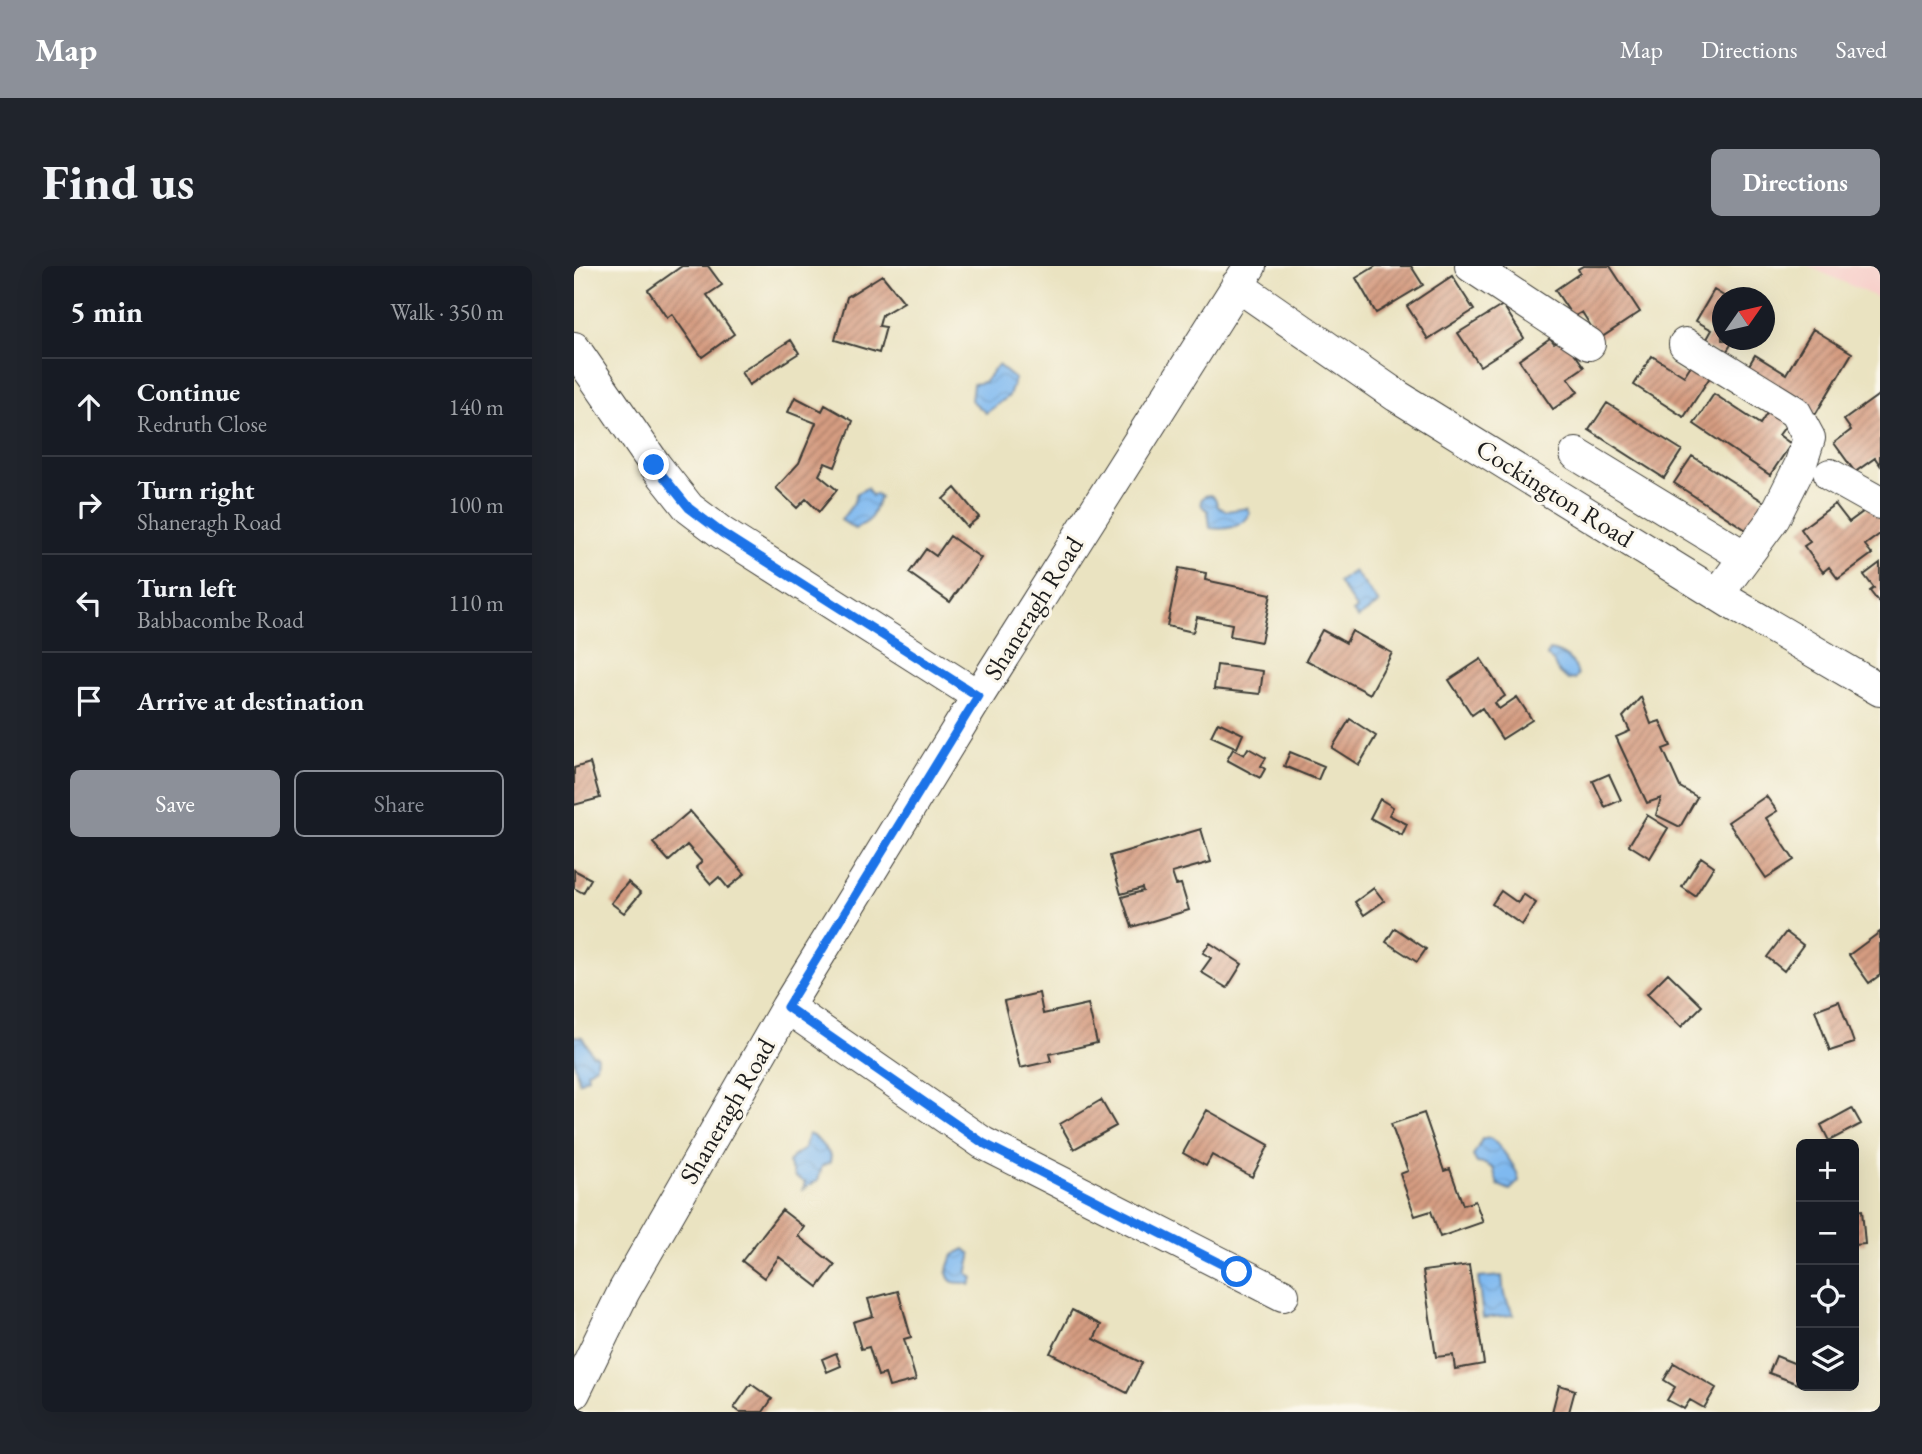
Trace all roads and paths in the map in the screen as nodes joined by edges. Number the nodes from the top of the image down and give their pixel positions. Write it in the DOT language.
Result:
graph roads {
  1 [pos="1471,266"];
  2 [pos="1244,275"];
  3 [pos="1589,344"];
  4 [pos="1685,344"];
  5 [pos="574,348"];
  6 [pos="1576,454"];
  7 [pos="1830,475"];
  8 [pos="1880,503"];
  9 [pos="1745,557"];
  10 [pos="1718,594"];
  11 [pos="1880,691"];
  12 [pos="978,696"];
  13 [pos="787,1007"];
  14 [pos="1283,1295"];
  15 [pos="574,1393"];
  1 -- 3 [label="street"];
  2 -- 10 [label="street, Cockington Road"];
  2 -- 12 [label="street, Shaneragh Road"];
  4 -- 9 [label="street"];
  5 -- 12 [label="street"];
  6 -- 9 [label="street"];
  7 -- 8 [label="street"];
  9 -- 10 [label="street"];
  10 -- 11 [label="street, Cockington Road"];
  12 -- 13 [label="street, Shaneragh Road"];
  13 -- 14 [label="street"];
  13 -- 15 [label="street, Shaneragh Road"];
}
